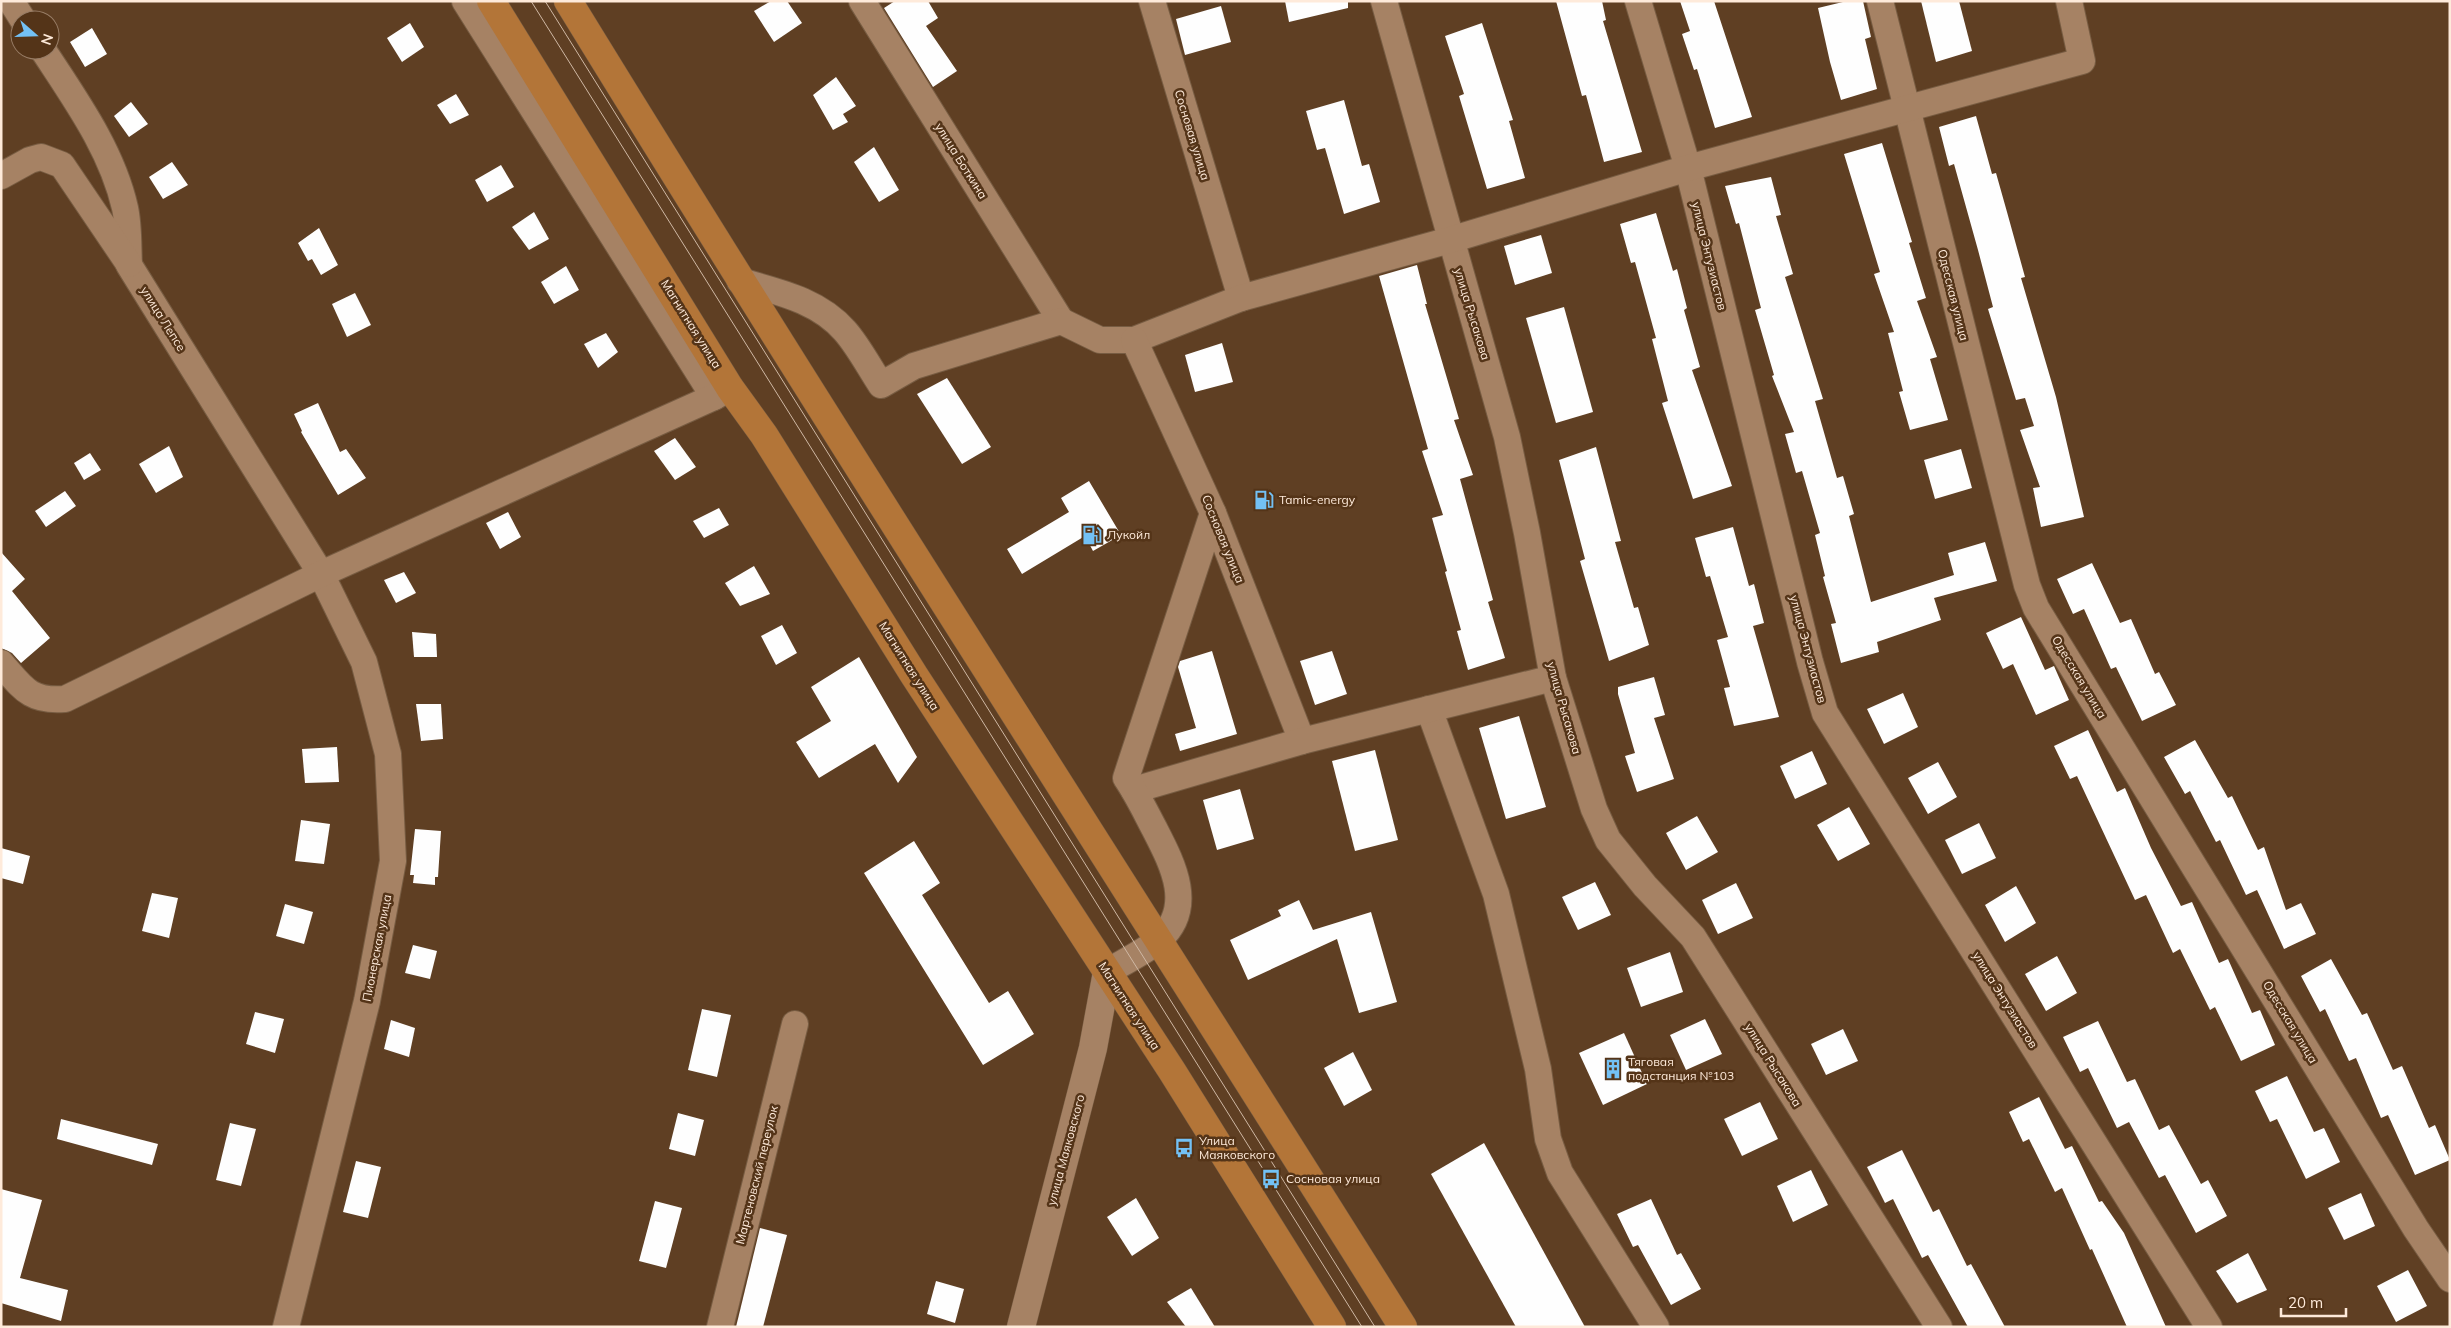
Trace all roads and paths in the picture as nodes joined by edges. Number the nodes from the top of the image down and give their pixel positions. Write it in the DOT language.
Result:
graph roads {
  1 [pos="465,1"];
  2 [pos="491,1"];
  3 [pos="568,1"];
  4 [pos="862,1"];
  5 [pos="1152,1"];
  6 [pos="1384,1"];
  7 [pos="1638,1"];
  8 [pos="1880,1"];
  9 [pos="2069,1"];
  10 [pos="50,60"];
  11 [pos="1906,109"];
  12 [pos="1688,168"];
  13 [pos="1,176"];
  14 [pos="1450,240"];
  15 [pos="129,265"];
  16 [pos="740,281"];
  17 [pos="1241,298"];
  18 [pos="1061,321"];
  19 [pos="1134,340"];
  20 [pos="722,392"];
  21 [pos="1213,513"];
  22 [pos="321,574"];
  23 [pos="1,663"];
  24 [pos="1553,678"];
  25 [pos="1429,709"];
  26 [pos="1302,741"];
  27 [pos="1134,790"];
  28 [pos="1159,939"];
  29 [pos="1108,972"];
  30 [pos="795,1024"];
  31 [pos="2450,1279"];
  32 [pos="286,1327"];
  33 [pos="720,1327"];
  34 [pos="1020,1327"];
  35 [pos="1332,1327"];
  36 [pos="1403,1327"];
  37 [pos="1656,1327"];
  38 [pos="1938,1327"];
  39 [pos="2209,1327"];
  1 -- 20 [label="street"];
  2 -- 20 [label="main road, Магнитная улица"];
  3 -- 16 [label="main road"];
  4 -- 18 [label="street, улица Боткина"];
  5 -- 17 [label="street, Сосновая улица"];
  6 -- 14 [label="street, улица Рысакова"];
  7 -- 12 [label="street, улица Энтузиастов"];
  8 -- 11 [label="street, Одесская улица"];
  9 -- 11 [label="street"];
  10 -- 15 [label="street, улица Лепсе"];
  11 -- 12 [label="street"];
  11 -- 31 [label="street, Одесская улица"];
  12 -- 14 [label="street"];
  12 -- 39 [label="street, улица Энтузиастов"];
  13 -- 15 [label="street"];
  14 -- 17 [label="street"];
  14 -- 24 [label="street, улица Рысакова"];
  15 -- 22 [label="street, улица Лепсе"];
  16 -- 18 [label="street"];
  16 -- 28 [label="main road"];
  17 -- 19 [label="street"];
  18 -- 19 [label="street"];
  19 -- 21 [label="street, Сосновая улица"];
  20 -- 22 [label="street"];
  20 -- 29 [label="main road, Магнитная улица"];
  21 -- 26 [label="street, Сосновая улица"];
  21 -- 27 [label="street"];
  22 -- 23 [label="street"];
  22 -- 32 [label="street, Пионерская улица"];
  24 -- 25 [label="street"];
  24 -- 38 [label="street, улица Рысакова"];
  25 -- 26 [label="street"];
  25 -- 37 [label="street"];
  26 -- 27 [label="street"];
  27 -- 28 [label="street"];
  28 -- 29 [label="street"];
  28 -- 36 [label="main road"];
  29 -- 34 [label="main road, улица Маяковского"];
  29 -- 35 [label="main road, Магнитная улица"];
  30 -- 33 [label="street, Мартеновский переулок"];
}
